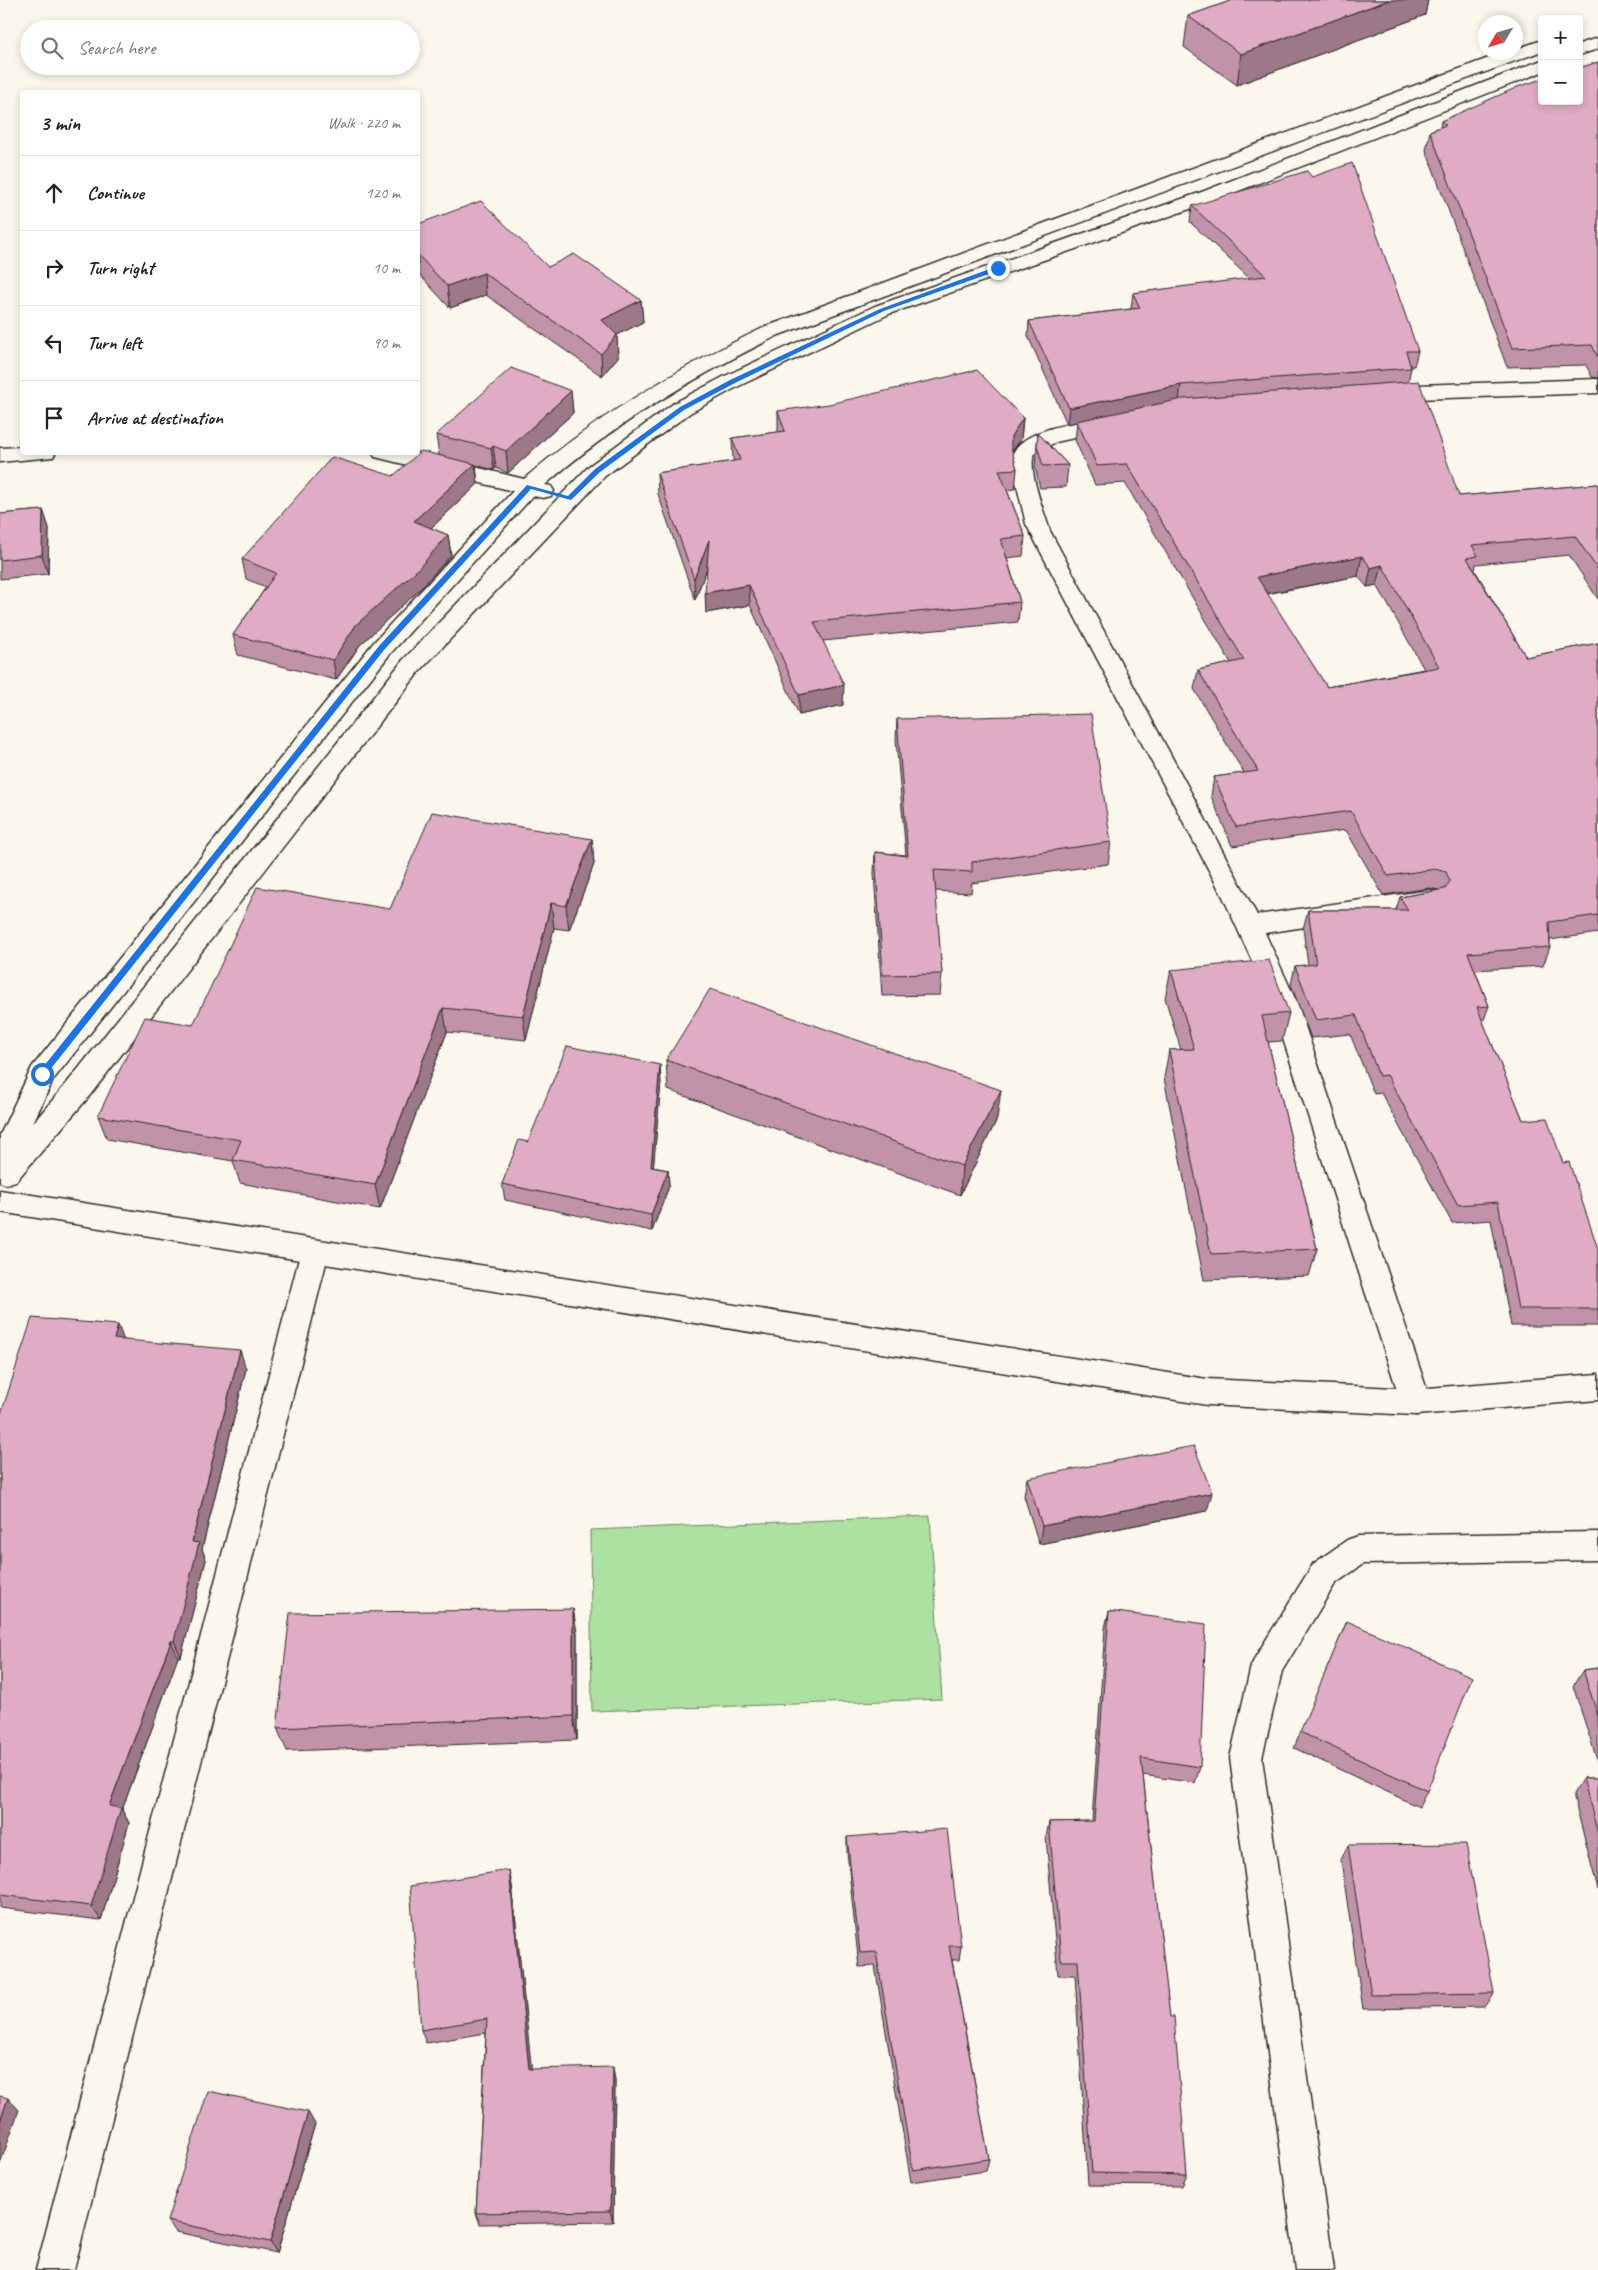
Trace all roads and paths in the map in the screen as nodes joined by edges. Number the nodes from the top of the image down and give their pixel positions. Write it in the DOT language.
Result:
graph roads {
  1 [pos="1598,43"];
  2 [pos="1538,46"];
  3 [pos="1583,49"];
  4 [pos="1538,67"];
  5 [pos="1300,135"];
  6 [pos="1324,150"];
  7 [pos="1598,386"];
  8 [pos="1358,394"];
  9 [pos="1131,419"];
  10 [pos="20,454"];
  11 [pos="0,455"];
  12 [pos="394,455"];
  13 [pos="529,487"];
  14 [pos="569,499"];
  15 [pos="1430,899"];
  16 [pos="1249,926"];
  17 [pos="0,1164"];
  18 [pos="0,1181"];
  19 [pos="0,1201"];
  20 [pos="315,1251"];
  21 [pos="1598,1387"];
  22 [pos="1416,1402"];
  23 [pos="1598,1546"];
  24 [pos="54,2270"];
  25 [pos="1315,2270"];
  1 -- 3 [label="main road"];
  2 -- 5 [label="main road"];
  4 -- 6 [label="main road"];
  5 -- 6 [label="main road"];
  5 -- 13 [label="main road"];
  6 -- 14 [label="main road"];
  7 -- 8 [label="main road"];
  9 -- 16 [label="main road"];
  10 -- 11 [label="main road"];
  12 -- 13 [label="main road"];
  13 -- 14 [label="main road"];
  13 -- 17 [label="main road"];
  14 -- 18 [label="main road"];
  15 -- 16 [label="main road"];
  16 -- 22 [label="main road"];
  19 -- 20 [label="main road"];
  20 -- 22 [label="main road"];
  20 -- 24 [label="main road"];
  21 -- 22 [label="main road"];
  23 -- 25 [label="main road"];
}
